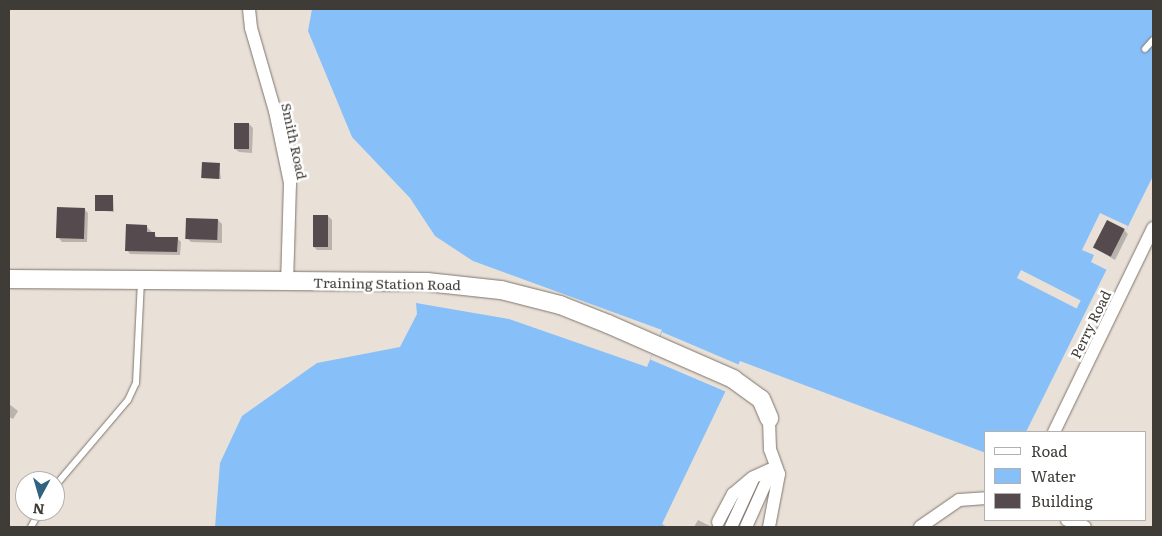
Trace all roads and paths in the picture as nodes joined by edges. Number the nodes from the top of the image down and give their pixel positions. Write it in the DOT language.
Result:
graph roads {
  1 [pos="250,9"];
  2 [pos="1153,40"];
  3 [pos="1145,49"];
  4 [pos="1153,228"];
  5 [pos="9,278"];
  6 [pos="141,279"];
  7 [pos="287,282"];
  8 [pos="769,418"];
  9 [pos="1054,431"];
  10 [pos="772,468"];
  11 [pos="65,474"];
  12 [pos="754,477"];
  13 [pos="984,498"];
  14 [pos="1070,521"];
  15 [pos="718,522"];
  16 [pos="732,527"];
  17 [pos="748,527"];
  18 [pos="768,527"];
  19 [pos="920,527"];
  20 [pos="1084,527"];
  1 -- 7 [label="street, Smith Road"];
  2 -- 3 [label="lane"];
  4 -- 9 [label="street, Perry Road"];
  5 -- 6 [label="street, Training Station Road"];
  6 -- 7 [label="street, Training Station Road"];
  6 -- 11 [label="lane"];
  7 -- 8 [label="street, Training Station Road"];
  8 -- 10 [label="street, Training Station Road"];
  10 -- 12 [label="street"];
  10 -- 17 [label="street"];
  10 -- 18 [label="street, Training Station Road"];
  12 -- 15 [label="street"];
  12 -- 16 [label="street"];
  13 -- 19 [label="street"];
  14 -- 20 [label="street"];
}
